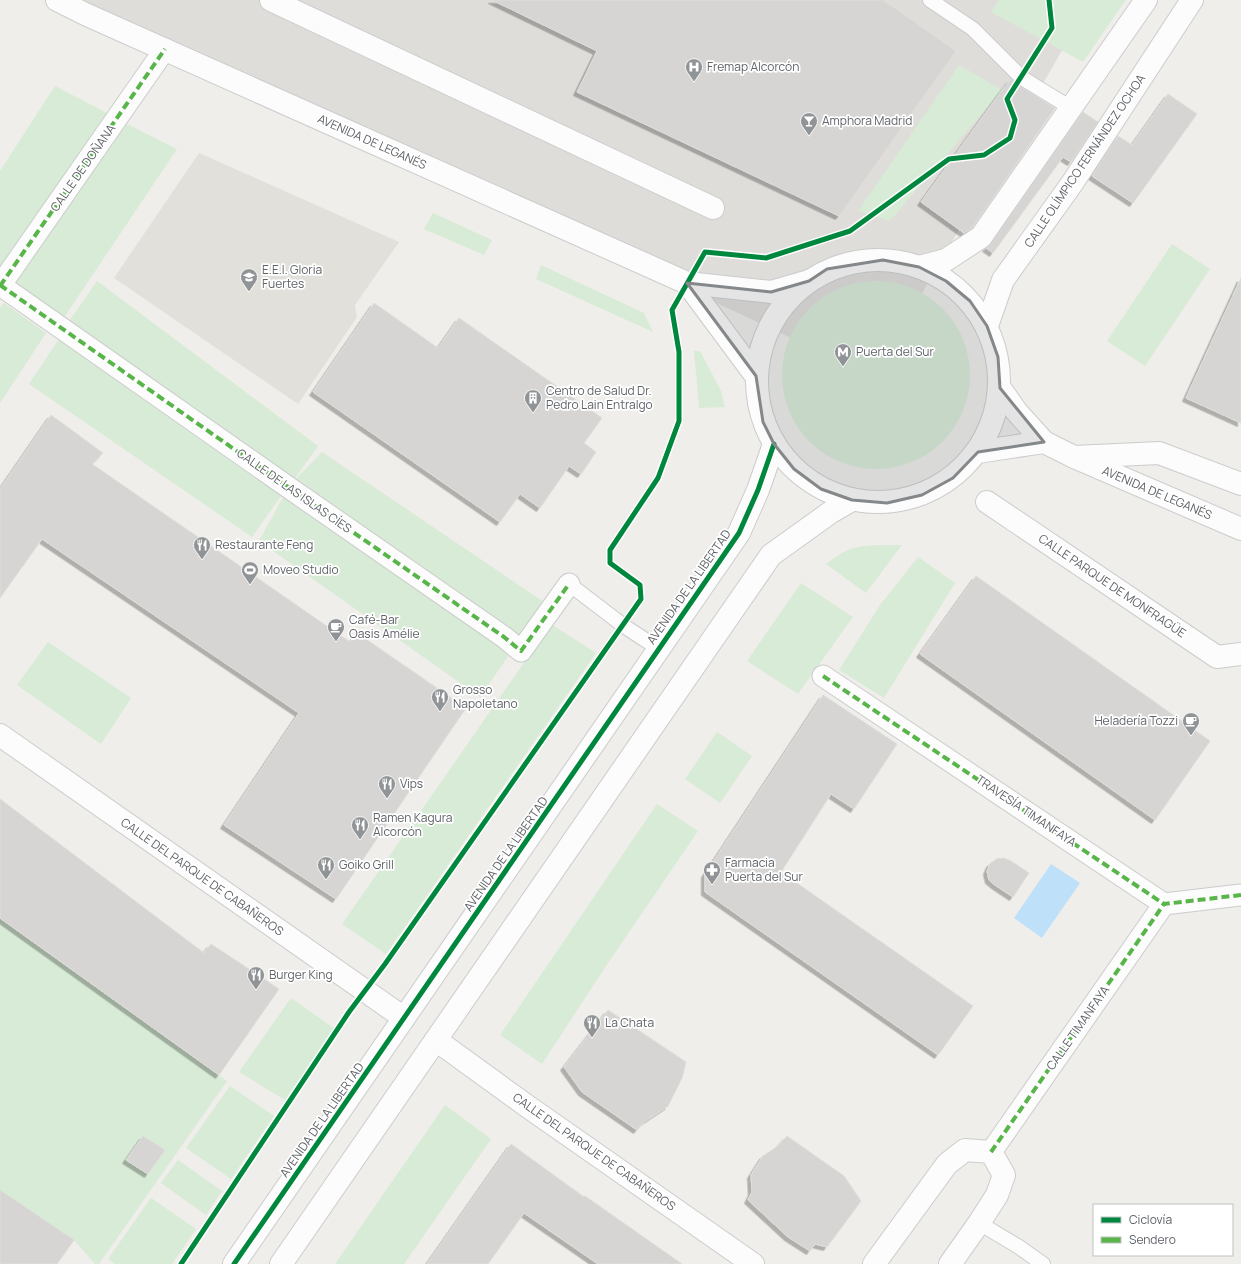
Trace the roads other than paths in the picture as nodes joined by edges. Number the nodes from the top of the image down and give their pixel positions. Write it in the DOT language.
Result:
graph roads {
  1 [pos="57,0"];
  2 [pos="271,0"];
  3 [pos="930,0"];
  4 [pos="1146,0"];
  5 [pos="1192,0"];
  6 [pos="165,49"];
  7 [pos="1071,108"];
  8 [pos="713,208"];
  9 [pos="919,267"];
  10 [pos="809,281"];
  11 [pos="687,283"];
  12 [pos="0,285"];
  13 [pos="987,326"];
  14 [pos="756,376"];
  15 [pos="1000,388"];
  16 [pos="1044,442"];
  17 [pos="774,444"];
  18 [pos="978,452"];
  19 [pos="1074,457"];
  20 [pos="1241,484"];
  21 [pos="852,500"];
  22 [pos="987,502"];
  23 [pos="1241,529"];
  24 [pos="569,584"];
  25 [pos="659,649"];
  26 [pos="1241,654"];
  27 [pos="823,676"];
  28 [pos="0,735"];
  29 [pos="1241,895"];
  30 [pos="1164,904"];
  31 [pos="404,1018"];
  32 [pos="436,1040"];
  33 [pos="991,1152"];
  34 [pos="979,1223"];
  35 [pos="234,1264"];
  36 [pos="281,1264"];
  37 [pos="753,1264"];
  38 [pos="874,1264"];
  39 [pos="950,1264"];
  40 [pos="1043,1264"];
  1 -- 6 [label="street, AVENIDA DE LEGANÉS"];
  2 -- 8 [label="street"];
  3 -- 7 [label="lane"];
  4 -- 7 [label="street"];
  5 -- 13 [label="street, CALLE OLÍMPICO FERNÁNDEZ OCHOA"];
  6 -- 11 [label="street, AVENIDA DE LEGANÉS"];
  6 -- 12 [label="street, CALLE DE DOÑANA"];
  7 -- 9 [label="street"];
  9 -- 10 [label="street"];
  9 -- 13 [label="street"];
  10 -- 11 [label="street, AVENIDA DE LEGANÉS"];
  10 -- 14 [label="street"];
  11 -- 14 [label="street, AVENIDA DE LEGANÉS"];
  12 -- 24 [label="street, CALLE DE LAS ISLAS CÍES"];
  13 -- 15 [label="street"];
  14 -- 17 [label="street"];
  15 -- 16 [label="street, AVENIDA DE LEGANÉS"];
  15 -- 18 [label="street"];
  16 -- 18 [label="street"];
  16 -- 19 [label="street, AVENIDA DE LEGANÉS"];
  17 -- 21 [label="street"];
  17 -- 25 [label="street, AVENIDA DE LA LIBERTAD"];
  18 -- 21 [label="street"];
  19 -- 20 [label="street, AVENIDA DE LEGANÉS"];
  19 -- 23 [label="street, AVENIDA DE LEGANÉS"];
  21 -- 32 [label="street"];
  22 -- 26 [label="street, CALLE PARQUE DE MONFRAGÜE"];
  24 -- 25 [label="lane"];
  25 -- 31 [label="street, AVENIDA DE LA LIBERTAD"];
  27 -- 30 [label="street, TRAVESÍA TIMANFAYA"];
  28 -- 31 [label="street, CALLE DEL PARQUE DE CABAÑEROS"];
  29 -- 30 [label="street"];
  30 -- 33 [label="street, CALLE TIMANFAYA"];
  31 -- 35 [label="street, AVENIDA DE LA LIBERTAD"];
  32 -- 36 [label="street"];
  32 -- 37 [label="street, CALLE DEL PARQUE DE CABAÑEROS"];
  33 -- 34 [label="street"];
  33 -- 38 [label="street"];
  34 -- 39 [label="street"];
  34 -- 40 [label="lane"];
}
